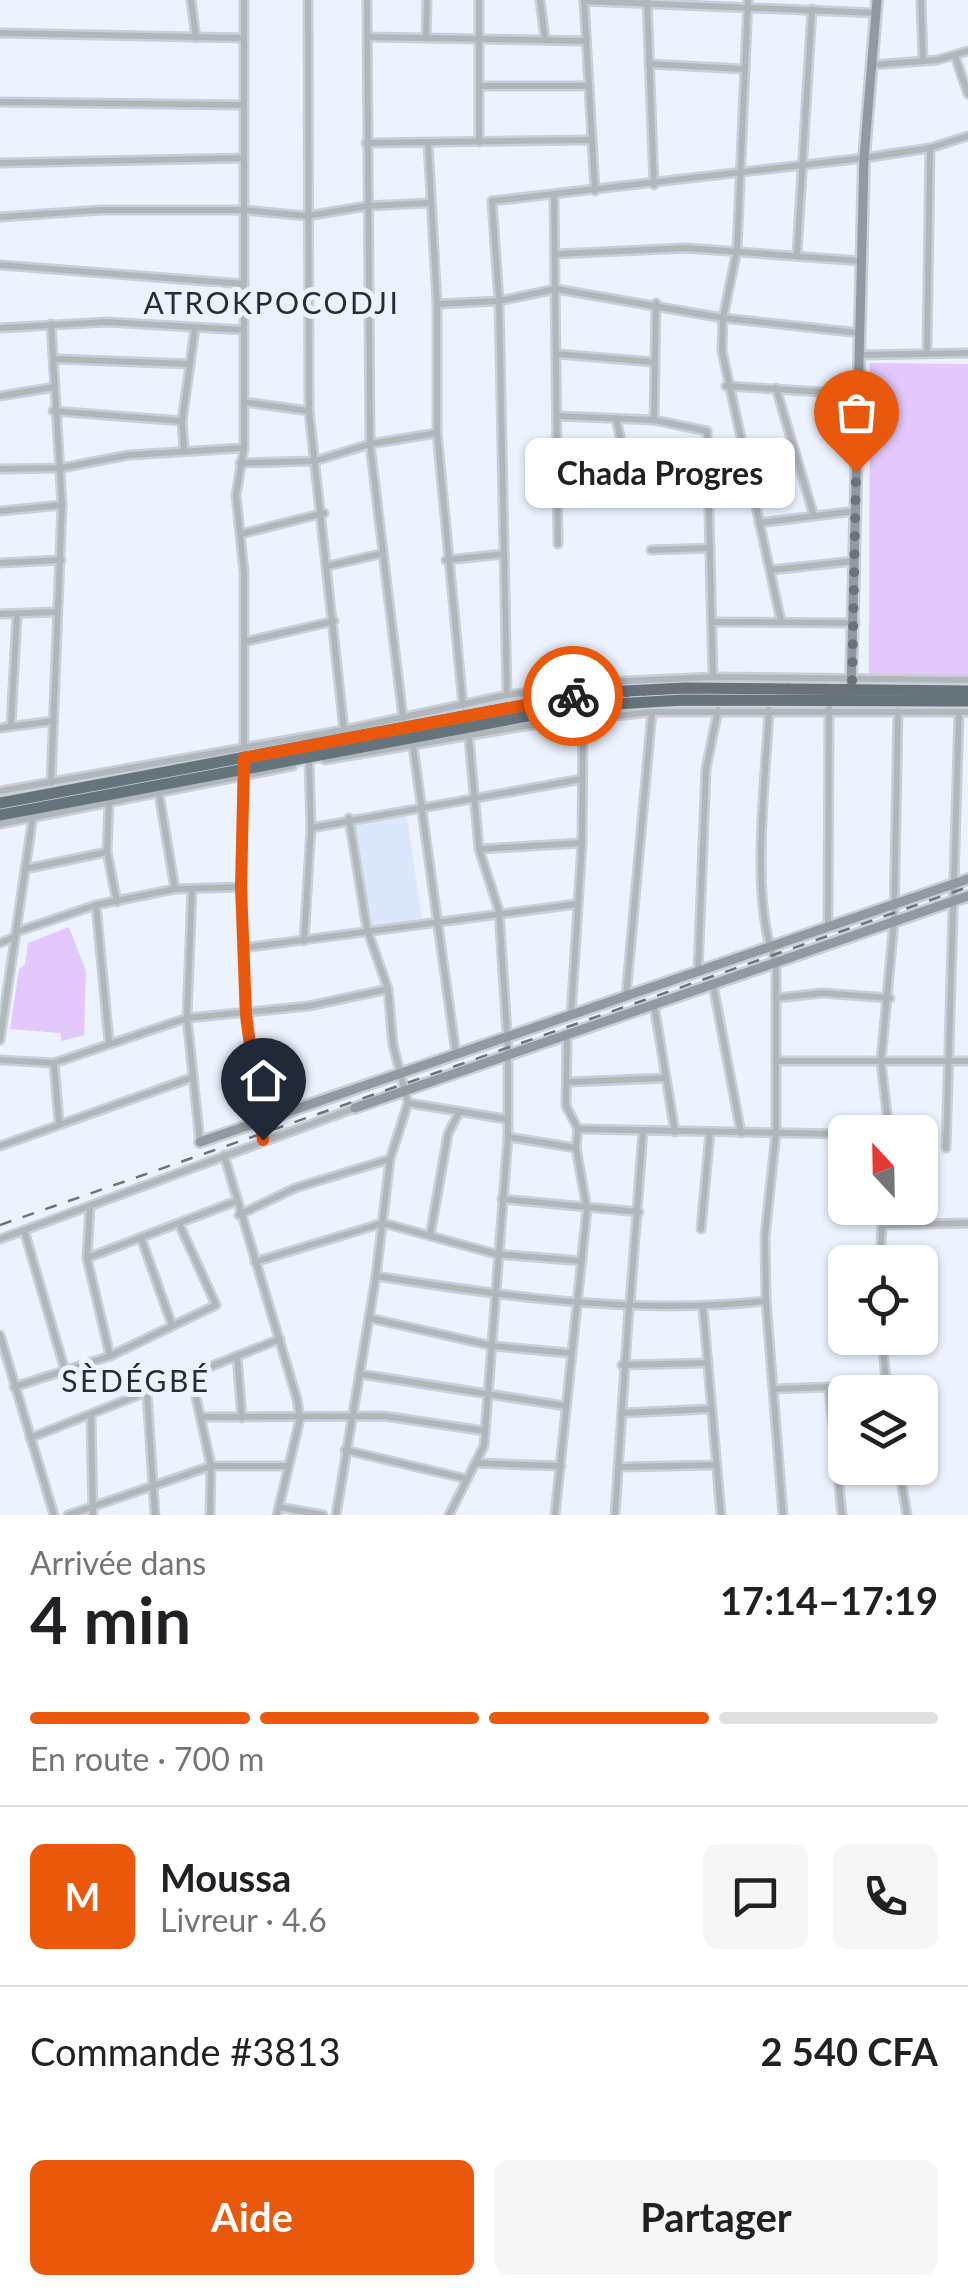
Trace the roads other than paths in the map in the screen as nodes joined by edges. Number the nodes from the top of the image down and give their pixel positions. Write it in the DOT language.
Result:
graph roads {
  1 [pos="190,0"];
  2 [pos="244,0"];
  3 [pos="308,0"];
  4 [pos="367,0"];
  5 [pos="427,0"];
  6 [pos="479,0"];
  7 [pos="540,0"];
  8 [pos="877,0"];
  9 [pos="921,0"];
  10 [pos="584,1"];
  11 [pos="647,2"];
  12 [pos="698,2"];
  13 [pos="747,2"];
  14 [pos="812,9"];
  15 [pos="876,13"];
  16 [pos="0,33"];
  17 [pos="368,37"];
  18 [pos="426,37"];
  19 [pos="196,38"];
  20 [pos="244,38"];
  21 [pos="545,39"];
  22 [pos="479,40"];
  23 [pos="586,41"];
  24 [pos="968,51"];
  25 [pos="955,56"];
  26 [pos="923,59"];
  27 [pos="650,64"];
  28 [pos="870,65"];
  29 [pos="744,69"];
  30 [pos="481,86"];
  31 [pos="589,86"];
  32 [pos="968,94"];
  33 [pos="0,102"];
  34 [pos="244,105"];
  35 [pos="968,136"];
  36 [pos="591,140"];
  37 [pos="479,142"];
  38 [pos="366,143"];
  39 [pos="428,143"];
  40 [pos="930,148"];
  41 [pos="244,158"];
  42 [pos="864,158"];
  43 [pos="0,162"];
  44 [pos="805,164"];
  45 [pos="742,171"];
  46 [pos="654,185"];
  47 [pos="594,191"];
  48 [pos="554,194"];
  49 [pos="429,202"];
  50 [pos="367,206"];
  51 [pos="244,210"];
  52 [pos="307,216"];
  53 [pos="0,217"];
  54 [pos="738,250"];
  55 [pos="797,253"];
  56 [pos="557,254"];
  57 [pos="860,261"];
  58 [pos="0,265"];
  59 [pos="244,284"];
  60 [pos="556,289"];
  61 [pos="499,301"];
  62 [pos="656,303"];
  63 [pos="437,304"];
  64 [pos="723,318"];
  65 [pos="51,324"];
  66 [pos="0,328"];
  67 [pos="194,329"];
  68 [pos="244,330"];
  69 [pos="860,333"];
  70 [pos="927,351"];
  71 [pos="968,353"];
  72 [pos="558,354"];
  73 [pos="859,354"];
  74 [pos="56,359"];
  75 [pos="653,362"];
  76 [pos="190,364"];
  77 [pos="726,386"];
  78 [pos="56,387"];
  79 [pos="776,388"];
  80 [pos="856,394"];
  81 [pos="0,396"];
  82 [pos="244,402"];
  83 [pos="53,411"];
  84 [pos="310,411"];
  85 [pos="558,416"];
  86 [pos="182,420"];
  87 [pos="616,420"];
  88 [pos="654,420"];
  89 [pos="436,433"];
  90 [pos="370,444"];
  91 [pos="244,448"];
  92 [pos="184,450"];
  93 [pos="315,462"];
  94 [pos="240,463"];
  95 [pos="0,468"];
  96 [pos="61,468"];
  97 [pos="634,490"];
  98 [pos="711,490"];
  99 [pos="560,494"];
  100 [pos="62,506"];
  101 [pos="0,511"];
  102 [pos="855,512"];
  103 [pos="813,513"];
  104 [pos="324,514"];
  105 [pos="759,523"];
  106 [pos="241,534"];
  107 [pos="558,544"];
  108 [pos="710,548"];
  109 [pos="650,550"];
  110 [pos="380,554"];
  111 [pos="504,554"];
  112 [pos="61,560"];
  113 [pos="446,560"];
  114 [pos="855,561"];
  115 [pos="0,563"];
  116 [pos="328,566"];
  117 [pos="771,570"];
  118 [pos="56,612"];
  119 [pos="0,614"];
  120 [pos="17,614"];
  121 [pos="781,621"];
  122 [pos="334,622"];
  123 [pos="712,622"];
  124 [pos="855,623"];
  125 [pos="244,642"];
  126 [pos="714,677"];
  127 [pos="968,680"];
  128 [pos="852,684"];
  129 [pos="968,690"];
  130 [pos="507,695"];
  131 [pos="968,700"];
  132 [pos="463,706"];
  133 [pos="830,708"];
  134 [pos="718,710"];
  135 [pos="768,710"];
  136 [pos="898,711"];
  137 [pos="652,712"];
  138 [pos="964,712"];
  139 [pos="403,718"];
  140 [pos="583,719"];
  141 [pos="54,720"];
  142 [pos="11,726"];
  143 [pos="0,728"];
  144 [pos="344,730"];
  145 [pos="469,738"];
  146 [pos="413,746"];
  147 [pos="244,762"];
  148 [pos="309,762"];
  149 [pos="582,779"];
  150 [pos="51,783"];
  151 [pos="0,791"];
  152 [pos="159,794"];
  153 [pos="474,799"];
  154 [pos="0,803"];
  155 [pos="109,804"];
  156 [pos="418,806"];
  157 [pos="0,815"];
  158 [pos="33,816"];
  159 [pos="349,818"];
  160 [pos="0,824"];
  161 [pos="310,828"];
  162 [pos="582,843"];
  163 [pos="479,849"];
  164 [pos="107,852"];
  165 [pos="25,869"];
  166 [pos="963,880"];
  167 [pos="241,887"];
  168 [pos="175,889"];
  169 [pos="192,890"];
  170 [pos="968,896"];
  171 [pos="956,900"];
  172 [pos="117,902"];
  173 [pos="893,902"];
  174 [pos="96,904"];
  175 [pos="577,904"];
  176 [pos="500,911"];
  177 [pos="437,921"];
  178 [pos="894,922"];
  179 [pos="828,926"];
  180 [pos="367,929"];
  181 [pos="16,935"];
  182 [pos="304,940"];
  183 [pos="0,943"];
  184 [pos="768,945"];
  185 [pos="242,948"];
  186 [pos="776,963"];
  187 [pos="698,972"];
  188 [pos="713,985"];
  189 [pos="388,989"];
  190 [pos="626,997"];
  191 [pos="776,998"];
  192 [pos="890,998"];
  193 [pos="654,1006"];
  194 [pos="246,1015"];
  195 [pos="571,1016"];
  196 [pos="187,1018"];
  197 [pos="507,1037"];
  198 [pos="567,1037"];
  199 [pos="0,1040"];
  200 [pos="109,1042"];
  201 [pos="456,1054"];
  202 [pos="508,1056"];
  203 [pos="0,1060"];
  204 [pos="776,1060"];
  205 [pos="881,1060"];
  206 [pos="947,1061"];
  207 [pos="54,1062"];
  208 [pos="968,1062"];
  209 [pos="400,1073"];
  210 [pos="191,1078"];
  211 [pos="666,1078"];
  212 [pos="570,1082"];
  213 [pos="404,1092"];
  214 [pos="408,1103"];
  215 [pos="356,1108"];
  216 [pos="459,1112"];
  217 [pos="887,1115"];
  218 [pos="506,1119"];
  219 [pos="258,1121"];
  220 [pos="59,1122"];
  221 [pos="578,1129"];
  222 [pos="643,1131"];
  223 [pos="676,1132"];
  224 [pos="710,1132"];
  225 [pos="741,1133"];
  226 [pos="776,1133"];
  227 [pos="828,1134"];
  228 [pos="508,1137"];
  229 [pos="263,1140"];
  230 [pos="200,1142"];
  231 [pos="0,1146"];
  232 [pos="576,1148"];
  233 [pos="946,1148"];
  234 [pos="224,1156"];
  235 [pos="390,1159"];
  236 [pos="502,1199"];
  237 [pos="234,1202"];
  238 [pos="90,1206"];
  239 [pos="587,1209"];
  240 [pos="638,1212"];
  241 [pos="239,1215"];
  242 [pos="383,1223"];
  243 [pos="968,1223"];
  244 [pos="938,1224"];
  245 [pos="882,1225"];
  246 [pos="180,1226"];
  247 [pos="700,1228"];
  248 [pos="24,1230"];
  249 [pos="430,1236"];
  250 [pos="141,1238"];
  251 [pos="0,1239"];
  252 [pos="881,1245"];
  253 [pos="496,1254"];
  254 [pos="87,1258"];
  255 [pos="582,1261"];
  256 [pos="255,1262"];
  257 [pos="376,1276"];
  258 [pos="496,1295"];
  259 [pos="766,1301"];
  260 [pos="578,1304"];
  261 [pos="629,1306"];
  262 [pos="703,1308"];
  263 [pos="369,1318"];
  264 [pos="172,1325"];
  265 [pos="0,1336"];
  266 [pos="280,1339"];
  267 [pos="493,1346"];
  268 [pos="570,1353"];
  269 [pos="110,1356"];
  270 [pos="237,1356"];
  271 [pos="706,1363"];
  272 [pos="622,1365"];
  273 [pos="66,1374"];
  274 [pos="191,1374"];
  275 [pos="360,1374"];
  276 [pos="14,1387"];
  277 [pos="774,1389"];
  278 [pos="146,1393"];
  279 [pos="487,1396"];
  280 [pos="565,1406"];
  281 [pos="710,1409"];
  282 [pos="622,1413"];
  283 [pos="91,1416"];
  284 [pos="350,1416"];
  285 [pos="202,1417"];
  286 [pos="242,1418"];
  287 [pos="300,1418"];
  288 [pos="485,1431"];
  289 [pos="30,1438"];
  290 [pos="345,1450"];
  291 [pos="475,1463"];
  292 [pos="715,1465"];
  293 [pos="211,1466"];
  294 [pos="286,1466"];
  295 [pos="561,1466"];
  296 [pos="621,1467"];
  297 [pos="467,1479"];
  298 [pos="902,1485"];
  299 [pos="154,1486"];
  300 [pos="93,1511"];
  301 [pos="278,1511"];
  302 [pos="54,1515"];
  303 [pos="68,1515"];
  304 [pos="155,1515"];
  305 [pos="210,1515"];
  306 [pos="324,1515"];
  307 [pos="336,1515"];
  308 [pos="450,1515"];
  309 [pos="555,1515"];
  310 [pos="614,1515"];
  311 [pos="721,1515"];
  312 [pos="784,1515"];
  313 [pos="842,1515"];
  314 [pos="907,1515"];
  1 -- 19 [label="street"];
  2 -- 20 [label="street"];
  3 -- 52 [label="street"];
  4 -- 17 [label="street"];
  5 -- 18 [label="street"];
  6 -- 22 [label="street"];
  7 -- 21 [label="street"];
  8 -- 15 [label="main road"];
  9 -- 26 [label="street"];
  10 -- 11 [label="street"];
  10 -- 23 [label="street"];
  11 -- 12 [label="street"];
  11 -- 27 [label="street"];
  12 -- 13 [label="street"];
  13 -- 14 [label="street"];
  13 -- 29 [label="street"];
  14 -- 15 [label="street"];
  14 -- 44 [label="street"];
  15 -- 28 [label="main road"];
  16 -- 19 [label="street"];
  17 -- 18 [label="street"];
  17 -- 38 [label="street"];
  18 -- 22 [label="street"];
  19 -- 20 [label="street"];
  20 -- 34 [label="street"];
  21 -- 22 [label="street"];
  21 -- 23 [label="street"];
  22 -- 30 [label="street"];
  23 -- 31 [label="street"];
  24 -- 25 [label="street"];
  25 -- 26 [label="street"];
  25 -- 32 [label="street"];
  26 -- 28 [label="street"];
  27 -- 29 [label="street"];
  27 -- 46 [label="street"];
  28 -- 42 [label="main road"];
  29 -- 45 [label="street"];
  30 -- 31 [label="street"];
  30 -- 37 [label="street"];
  31 -- 36 [label="street"];
  33 -- 34 [label="street"];
  34 -- 41 [label="street"];
  35 -- 40 [label="street"];
  36 -- 37 [label="street"];
  36 -- 47 [label="street"];
  37 -- 39 [label="street"];
  38 -- 39 [label="street"];
  38 -- 50 [label="street"];
  39 -- 49 [label="street"];
  40 -- 42 [label="street"];
  40 -- 70 [label="street"];
  41 -- 43 [label="street"];
  41 -- 51 [label="street"];
  42 -- 44 [label="street"];
  42 -- 57 [label="main road"];
  44 -- 45 [label="street"];
  44 -- 55 [label="street"];
  45 -- 46 [label="street"];
  45 -- 54 [label="street"];
  46 -- 47 [label="street"];
  47 -- 48 [label="street"];
  48 -- 56 [label="street"];
  48 -- 61 [label="street"];
  49 -- 50 [label="street"];
  49 -- 63 [label="street"];
  50 -- 52 [label="street"];
  50 -- 90 [label="street"];
  51 -- 52 [label="street"];
  51 -- 53 [label="street"];
  51 -- 59 [label="street"];
  52 -- 84 [label="street"];
  54 -- 55 [label="street"];
  54 -- 56 [label="street"];
  54 -- 64 [label="street"];
  55 -- 57 [label="street"];
  56 -- 60 [label="street"];
  57 -- 69 [label="main road"];
  58 -- 59 [label="street"];
  59 -- 68 [label="street"];
  60 -- 61 [label="street"];
  60 -- 62 [label="street"];
  60 -- 72 [label="street"];
  61 -- 63 [label="street"];
  61 -- 111 [label="street"];
  62 -- 64 [label="street"];
  62 -- 75 [label="street"];
  63 -- 89 [label="street"];
  64 -- 69 [label="street"];
  64 -- 77 [label="street"];
  65 -- 66 [label="street"];
  65 -- 67 [label="street"];
  65 -- 74 [label="street"];
  67 -- 68 [label="street"];
  67 -- 76 [label="street"];
  68 -- 82 [label="street"];
  69 -- 73 [label="main road"];
  70 -- 71 [label="street"];
  70 -- 73 [label="street"];
  72 -- 75 [label="street"];
  72 -- 85 [label="street"];
  73 -- 80 [label="main road"];
  74 -- 76 [label="street"];
  74 -- 78 [label="street"];
  75 -- 88 [label="street"];
  76 -- 86 [label="street"];
  77 -- 79 [label="street"];
  77 -- 105 [label="street"];
  78 -- 81 [label="street"];
  78 -- 83 [label="street"];
  79 -- 80 [label="street"];
  79 -- 103 [label="street"];
  80 -- 102 [label="main road"];
  82 -- 84 [label="street"];
  82 -- 91 [label="street"];
  83 -- 86 [label="street"];
  83 -- 96 [label="street"];
  84 -- 93 [label="street"];
  85 -- 87 [label="street"];
  85 -- 99 [label="street"];
  86 -- 92 [label="street"];
  87 -- 88 [label="street"];
  87 -- 97 [label="street"];
  88 -- 98 [label="street"];
  89 -- 90 [label="street"];
  89 -- 113 [label="street"];
  90 -- 93 [label="street"];
  90 -- 110 [label="street"];
  91 -- 92 [label="street"];
  91 -- 94 [label="street"];
  92 -- 96 [label="street"];
  93 -- 94 [label="street"];
  93 -- 104 [label="street"];
  94 -- 106 [label="street"];
  95 -- 96 [label="street"];
  96 -- 100 [label="street"];
  97 -- 98 [label="street"];
  97 -- 99 [label="street"];
  98 -- 108 [label="street"];
  99 -- 107 [label="street"];
  100 -- 101 [label="street"];
  100 -- 112 [label="street"];
  102 -- 103 [label="street"];
  102 -- 114 [label="main road"];
  103 -- 105 [label="street"];
  104 -- 106 [label="street"];
  104 -- 116 [label="street"];
  105 -- 117 [label="street"];
  106 -- 125 [label="street"];
  108 -- 109 [label="street"];
  108 -- 123 [label="street"];
  110 -- 116 [label="street"];
  110 -- 139 [label="street"];
  111 -- 113 [label="street"];
  111 -- 130 [label="street"];
  112 -- 115 [label="street"];
  112 -- 118 [label="street"];
  113 -- 132 [label="street"];
  114 -- 117 [label="street"];
  114 -- 124 [label="main road"];
  116 -- 122 [label="street"];
  117 -- 121 [label="street"];
  118 -- 120 [label="street"];
  118 -- 141 [label="street"];
  119 -- 120 [label="street"];
  120 -- 142 [label="street"];
  121 -- 123 [label="street"];
  121 -- 124 [label="street"];
  122 -- 125 [label="street"];
  122 -- 144 [label="street"];
  123 -- 126 [label="street"];
  124 -- 128 [label="main road"];
  125 -- 147 [label="street"];
  126 -- 128 [label="street"];
  126 -- 130 [label="street"];
  127 -- 128 [label="street"];
  128 -- 129 [label="highway"];
  128 -- 147 [label="highway"];
  130 -- 132 [label="street"];
  131 -- 147 [label="highway"];
  132 -- 139 [label="street"];
  133 -- 135 [label="street"];
  133 -- 136 [label="street"];
  133 -- 179 [label="street"];
  134 -- 135 [label="street"];
  134 -- 137 [label="street"];
  134 -- 187 [label="street"];
  135 -- 184 [label="street"];
  136 -- 138 [label="street"];
  136 -- 173 [label="street"];
  137 -- 140 [label="street"];
  137 -- 190 [label="street"];
  138 -- 166 [label="street"];
  139 -- 144 [label="street"];
  140 -- 145 [label="street"];
  140 -- 149 [label="street"];
  141 -- 142 [label="street"];
  141 -- 150 [label="street"];
  142 -- 143 [label="street"];
  144 -- 147 [label="street"];
  145 -- 146 [label="street"];
  145 -- 153 [label="street"];
  146 -- 148 [label="street"];
  146 -- 156 [label="street"];
  147 -- 148 [label="street"];
  147 -- 150 [label="street"];
  147 -- 152 [label="street"];
  147 -- 154 [label="highway"];
  147 -- 157 [label="highway"];
  147 -- 167 [label="street"];
  148 -- 161 [label="street"];
  149 -- 153 [label="street"];
  149 -- 162 [label="street"];
  150 -- 151 [label="street"];
  152 -- 155 [label="street"];
  152 -- 168 [label="street"];
  153 -- 156 [label="street"];
  153 -- 163 [label="street"];
  155 -- 158 [label="street"];
  155 -- 164 [label="street"];
  156 -- 159 [label="street"];
  156 -- 177 [label="street"];
  158 -- 160 [label="street"];
  158 -- 165 [label="street"];
  159 -- 161 [label="street"];
  159 -- 180 [label="street"];
  161 -- 182 [label="street"];
  162 -- 163 [label="street"];
  162 -- 175 [label="street"];
  163 -- 176 [label="street"];
  164 -- 165 [label="street"];
  164 -- 172 [label="street"];
  165 -- 181 [label="street"];
  166 -- 171 [label="street"];
  166 -- 173 [label="main road"];
  167 -- 169 [label="street"];
  167 -- 185 [label="street"];
  168 -- 169 [label="street"];
  168 -- 172 [label="street"];
  169 -- 196 [label="street"];
  170 -- 171 [label="main road"];
  171 -- 178 [label="main road"];
  171 -- 206 [label="street"];
  172 -- 174 [label="street"];
  173 -- 178 [label="street"];
  173 -- 179 [label="main road"];
  174 -- 181 [label="street"];
  174 -- 200 [label="street"];
  175 -- 176 [label="street"];
  175 -- 195 [label="street"];
  176 -- 177 [label="street"];
  176 -- 197 [label="street"];
  177 -- 180 [label="street"];
  177 -- 201 [label="street"];
  178 -- 186 [label="main road"];
  178 -- 192 [label="street"];
  179 -- 184 [label="main road"];
  180 -- 182 [label="street"];
  180 -- 189 [label="street"];
  181 -- 183 [label="street"];
  181 -- 199 [label="street"];
  182 -- 185 [label="street"];
  184 -- 186 [label="street"];
  184 -- 187 [label="main road"];
  185 -- 194 [label="street"];
  186 -- 188 [label="main road"];
  186 -- 191 [label="street"];
  187 -- 190 [label="main road"];
  188 -- 193 [label="main road"];
  188 -- 225 [label="street"];
  189 -- 194 [label="street"];
  189 -- 209 [label="street"];
  190 -- 195 [label="main road"];
  191 -- 192 [label="street"];
  191 -- 204 [label="street"];
  192 -- 205 [label="street"];
  193 -- 198 [label="main road"];
  193 -- 211 [label="street"];
  194 -- 196 [label="street"];
  194 -- 219 [label="street"];
  195 -- 197 [label="main road"];
  196 -- 200 [label="street"];
  196 -- 210 [label="street"];
  197 -- 201 [label="main road"];
  197 -- 202 [label="street"];
  198 -- 202 [label="main road"];
  198 -- 212 [label="street"];
  200 -- 207 [label="street"];
  201 -- 209 [label="main road"];
  202 -- 213 [label="main road"];
  202 -- 218 [label="street"];
  203 -- 207 [label="street"];
  204 -- 205 [label="street"];
  204 -- 226 [label="street"];
  205 -- 206 [label="street"];
  205 -- 217 [label="street"];
  206 -- 208 [label="street"];
  206 -- 233 [label="street"];
  207 -- 220 [label="street"];
  209 -- 213 [label="street"];
  209 -- 219 [label="main road"];
  210 -- 220 [label="street"];
  210 -- 230 [label="street"];
  211 -- 212 [label="street"];
  211 -- 223 [label="street"];
  212 -- 221 [label="street"];
  213 -- 214 [label="street"];
  213 -- 215 [label="main road"];
  214 -- 216 [label="street"];
  214 -- 235 [label="street"];
  215 -- 229 [label="street"];
  216 -- 218 [label="street"];
  216 -- 249 [label="street"];
  218 -- 228 [label="street"];
  219 -- 229 [label="street"];
  219 -- 230 [label="main road"];
  220 -- 231 [label="street"];
  221 -- 222 [label="street"];
  221 -- 232 [label="street"];
  222 -- 223 [label="street"];
  222 -- 240 [label="street"];
  223 -- 224 [label="street"];
  224 -- 225 [label="street"];
  224 -- 247 [label="street"];
  225 -- 226 [label="street"];
  226 -- 227 [label="street"];
  226 -- 259 [label="street"];
  228 -- 232 [label="street"];
  228 -- 236 [label="street"];
  229 -- 234 [label="street"];
  232 -- 239 [label="street"];
  234 -- 237 [label="street"];
  234 -- 238 [label="street"];
  235 -- 241 [label="street"];
  235 -- 242 [label="street"];
  236 -- 239 [label="street"];
  236 -- 253 [label="street"];
  237 -- 241 [label="street"];
  237 -- 246 [label="street"];
  238 -- 248 [label="street"];
  238 -- 254 [label="street"];
  239 -- 240 [label="street"];
  239 -- 255 [label="street"];
  240 -- 261 [label="street"];
  241 -- 256 [label="street"];
  242 -- 249 [label="street"];
  242 -- 256 [label="street"];
  242 -- 257 [label="street"];
  243 -- 244 [label="street"];
  245 -- 252 [label="street"];
  246 -- 250 [label="street"];
  246 -- 264 [label="street"];
  248 -- 251 [label="street"];
  248 -- 273 [label="street"];
  249 -- 253 [label="street"];
  250 -- 254 [label="street"];
  250 -- 264 [label="street"];
  253 -- 255 [label="street"];
  253 -- 258 [label="street"];
  254 -- 269 [label="street"];
  255 -- 260 [label="street"];
  256 -- 266 [label="street"];
  257 -- 258 [label="street"];
  257 -- 263 [label="street"];
  258 -- 260 [label="street"];
  258 -- 267 [label="street"];
  259 -- 262 [label="street"];
  259 -- 277 [label="street"];
  260 -- 261 [label="street"];
  260 -- 268 [label="street"];
  261 -- 262 [label="street"];
  261 -- 272 [label="street"];
  262 -- 271 [label="street"];
  263 -- 267 [label="street"];
  263 -- 275 [label="street"];
  264 -- 269 [label="street"];
  265 -- 276 [label="street"];
  266 -- 270 [label="street"];
  266 -- 287 [label="street"];
  267 -- 268 [label="street"];
  267 -- 279 [label="street"];
  268 -- 280 [label="street"];
  269 -- 273 [label="street"];
  270 -- 274 [label="street"];
  270 -- 286 [label="street"];
  271 -- 272 [label="street"];
  271 -- 281 [label="street"];
  272 -- 282 [label="street"];
  273 -- 276 [label="street"];
  274 -- 278 [label="street"];
  274 -- 285 [label="street"];
  275 -- 279 [label="street"];
  275 -- 284 [label="street"];
  276 -- 289 [label="street"];
  277 -- 312 [label="street"];
  277 -- 313 [label="street"];
  278 -- 283 [label="street"];
  278 -- 299 [label="street"];
  279 -- 280 [label="street"];
  279 -- 288 [label="street"];
  280 -- 295 [label="street"];
  281 -- 282 [label="street"];
  281 -- 292 [label="street"];
  282 -- 296 [label="street"];
  283 -- 289 [label="street"];
  283 -- 300 [label="street"];
  284 -- 287 [label="street"];
  284 -- 288 [label="street"];
  284 -- 290 [label="street"];
  285 -- 286 [label="street"];
  285 -- 293 [label="street"];
  286 -- 287 [label="street"];
  287 -- 294 [label="street"];
  288 -- 291 [label="street"];
  289 -- 302 [label="street"];
  290 -- 297 [label="street"];
  290 -- 307 [label="street"];
  291 -- 295 [label="street"];
  291 -- 297 [label="street"];
  292 -- 296 [label="street"];
  292 -- 311 [label="street"];
  293 -- 294 [label="street"];
  293 -- 299 [label="street"];
  293 -- 305 [label="street"];
  294 -- 301 [label="street"];
  295 -- 309 [label="street"];
  296 -- 310 [label="street"];
  297 -- 308 [label="street"];
  298 -- 314 [label="street"];
  299 -- 300 [label="street"];
  299 -- 304 [label="street"];
  300 -- 303 [label="street"];
  301 -- 306 [label="street"];
}
